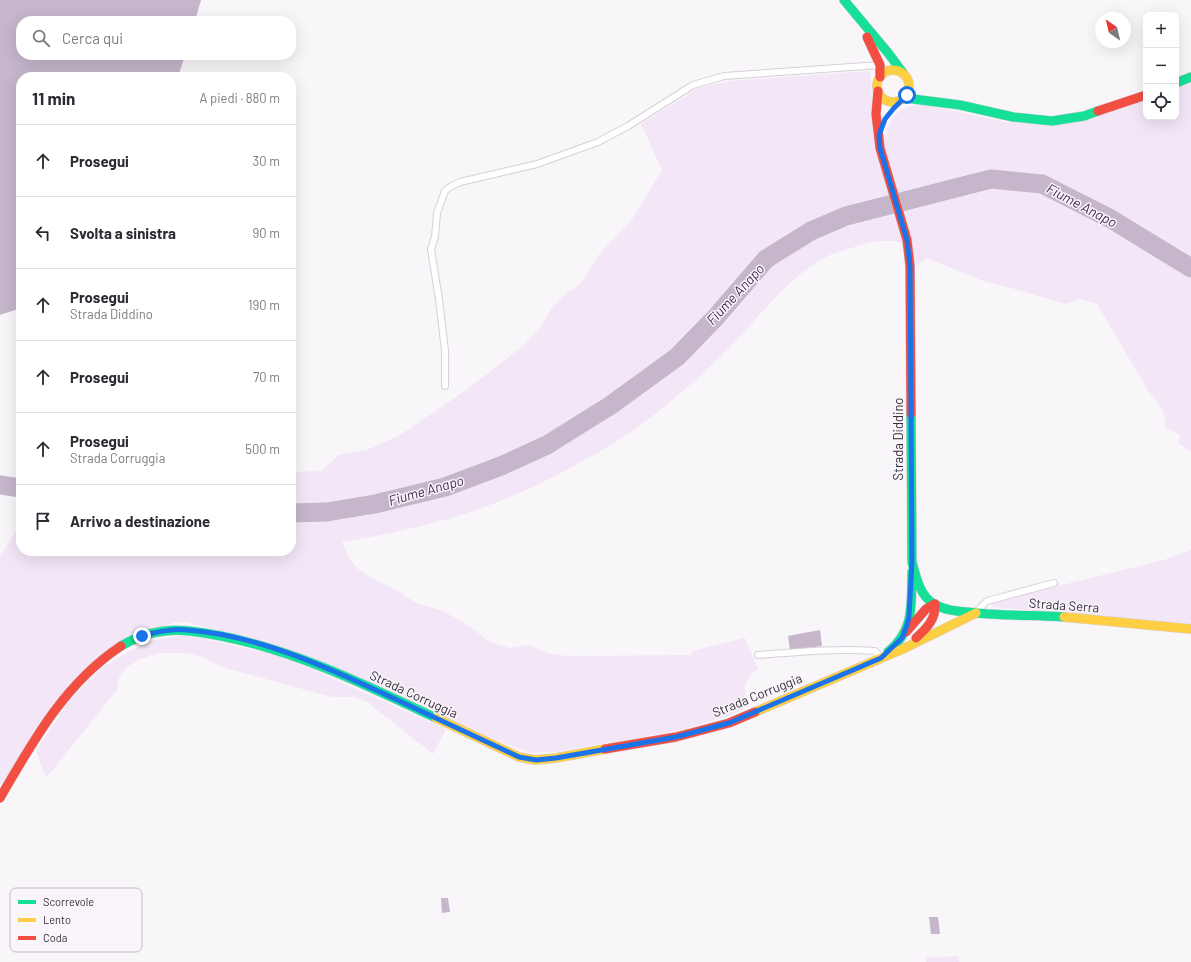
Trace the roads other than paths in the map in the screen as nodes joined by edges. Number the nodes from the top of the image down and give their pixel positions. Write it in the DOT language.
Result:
graph roads {
  1 [pos="844,0"];
  2 [pos="856,16"];
  3 [pos="880,65"];
  4 [pos="905,75"];
  5 [pos="880,77"];
  6 [pos="1191,77"];
  7 [pos="1179,82"];
  8 [pos="919,85"];
  9 [pos="930,91"];
  10 [pos="878,92"];
  11 [pos="1143,96"];
  12 [pos="903,99"];
  13 [pos="960,105"];
  14 [pos="891,111"];
  15 [pos="885,119"];
  16 [pos="879,135"];
  17 [pos="445,386"];
  18 [pos="912,562"];
  19 [pos="1054,583"];
  20 [pos="935,604"];
  21 [pos="976,613"];
  22 [pos="1191,629"];
  23 [pos="902,638"];
  24 [pos="905,648"];
  25 [pos="758,655"];
  26 [pos="881,658"];
  27 [pos="0,798"];
  1 -- 2 [label="street"];
  2 -- 3 [label="street"];
  2 -- 4 [label="street"];
  3 -- 5 [label="street"];
  3 -- 17 [label="lane"];
  4 -- 5 [label="street"];
  4 -- 8 [label="street"];
  4 -- 12 [label="street"];
  5 -- 10 [label="street"];
  6 -- 7 [label="street"];
  9 -- 13 [label="street"];
  10 -- 12 [label="street"];
  10 -- 16 [label="street, Strada Diddino"];
  11 -- 13 [label="street"];
  12 -- 13 [label="street"];
  12 -- 14 [label="street"];
  15 -- 16 [label="street"];
  16 -- 18 [label="street, Strada Diddino"];
  18 -- 20 [label="street, Strada Diddino"];
  18 -- 23 [label="street"];
  19 -- 21 [label="lane"];
  20 -- 21 [label="street, Strada Serra"];
  20 -- 23 [label="street"];
  20 -- 24 [label="street"];
  21 -- 22 [label="street, Strada Serra"];
  21 -- 24 [label="street, Strada Corruggia"];
  23 -- 26 [label="street"];
  24 -- 26 [label="street, Strada Corruggia"];
  25 -- 26 [label="lane"];
  26 -- 27 [label="street, Strada Corruggia"];
}
